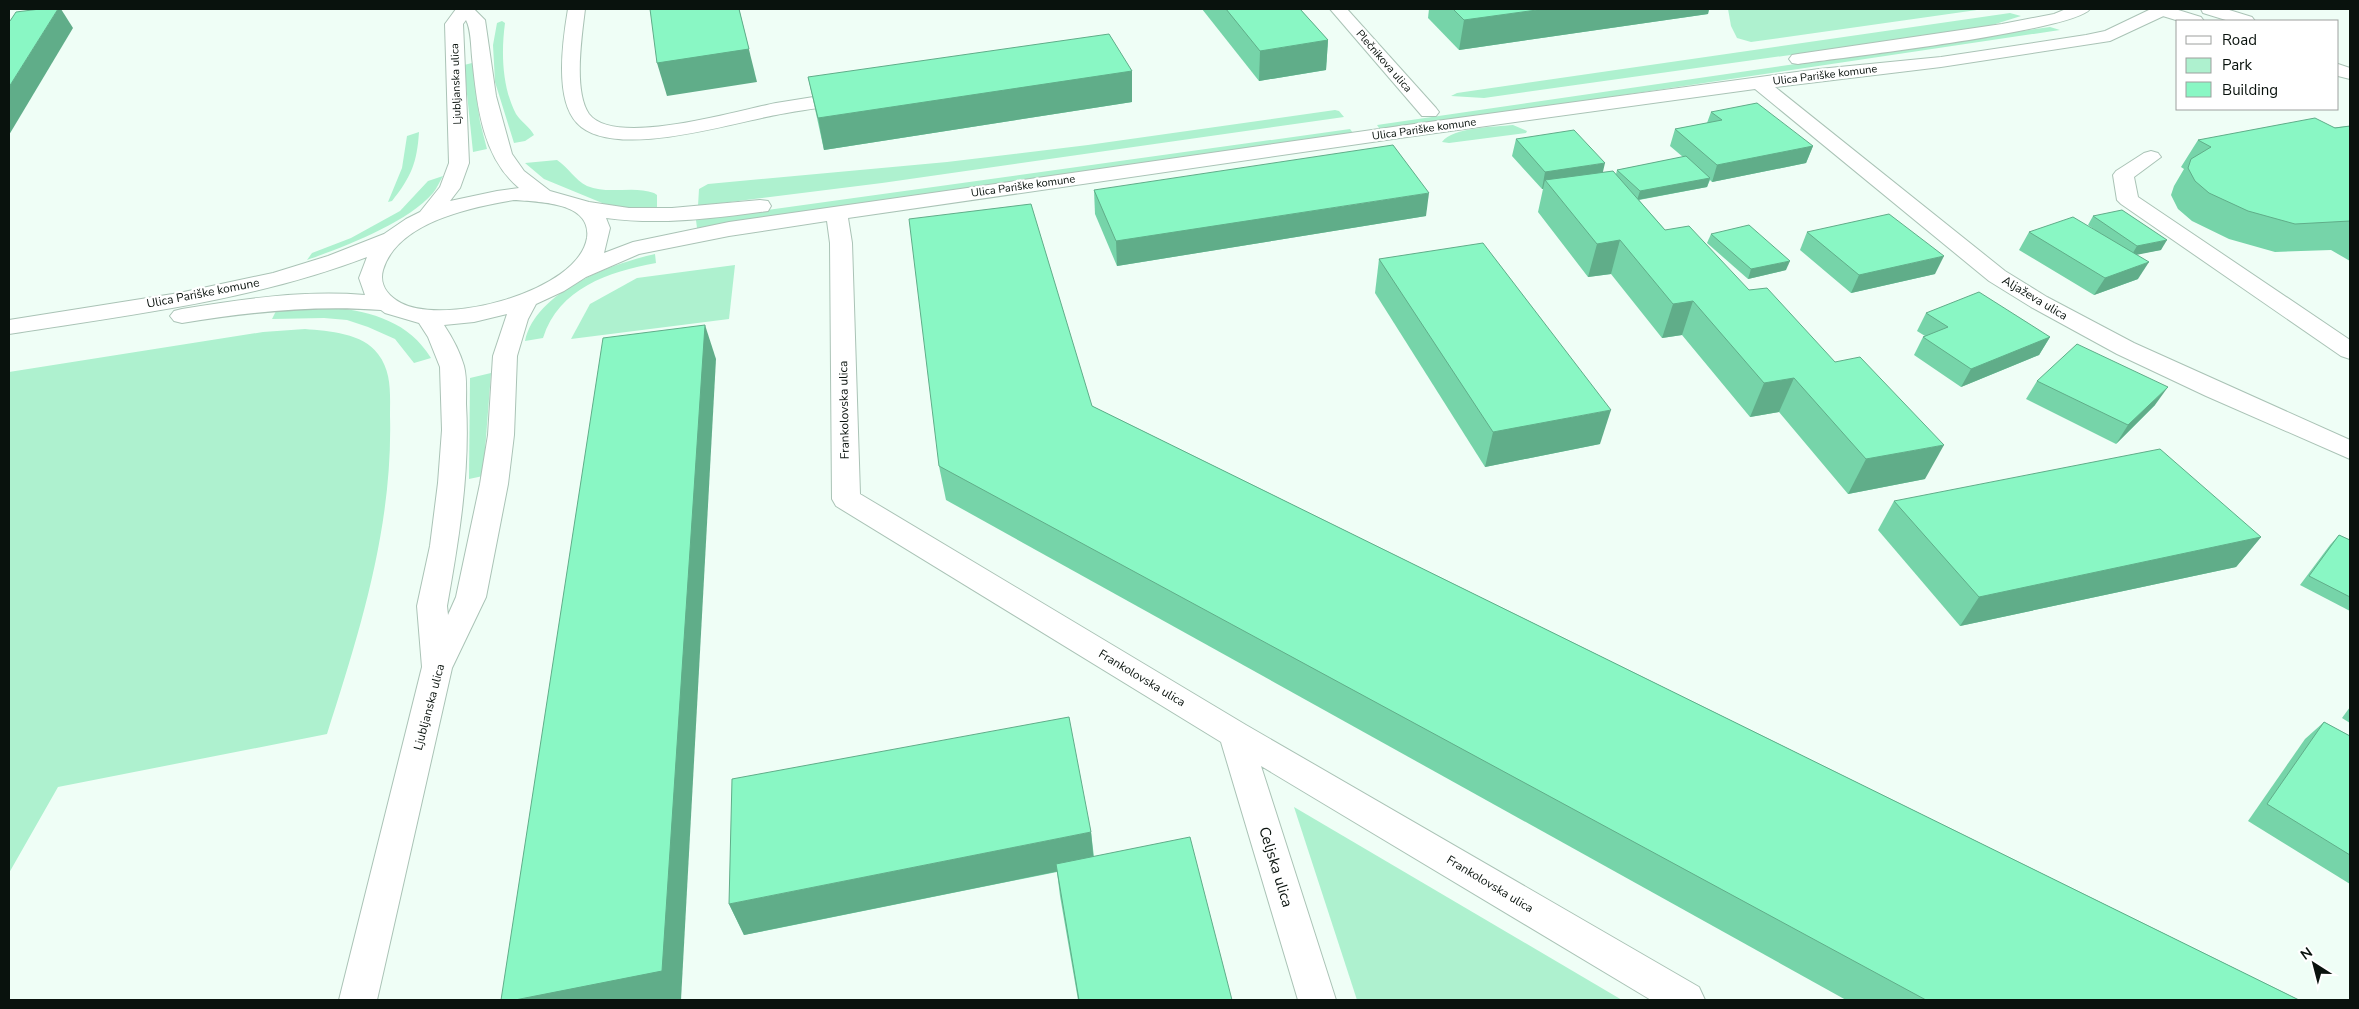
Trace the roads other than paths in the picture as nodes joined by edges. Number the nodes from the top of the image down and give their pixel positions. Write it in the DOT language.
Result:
graph roads {
  1 [pos="465,9"];
  2 [pos="1338,9"];
  3 [pos="2081,9"];
  4 [pos="2162,9"];
  5 [pos="2208,9"];
  6 [pos="579,10"];
  7 [pos="2192,20"];
  8 [pos="2243,20"];
  9 [pos="1758,83"];
  10 [pos="864,95"];
  11 [pos="1429,112"];
  12 [pos="2151,157"];
  13 [pos="542,195"];
  14 [pos="585,208"];
  15 [pos="837,213"];
  16 [pos="428,216"];
  17 [pos="393,238"];
  18 [pos="577,272"];
  19 [pos="526,301"];
  20 [pos="384,302"];
  21 [pos="426,316"];
  22 [pos="9,327"];
  23 [pos="9,346"];
  24 [pos="2350,351"];
  25 [pos="2350,450"];
  26 [pos="437,668"];
  27 [pos="1234,734"];
  28 [pos="358,1000"];
  29 [pos="1317,1000"];
  30 [pos="1686,1000"];
  1 -- 13 [label="street, Ljubljanska ulica"];
  1 -- 16 [label="street, Ljubljanska ulica"];
  2 -- 11 [label="street, Plečnikova ulica"];
  3 -- 11 [label="street"];
  4 -- 7 [label="street"];
  4 -- 9 [label="street, Ulica Pariške komune"];
  5 -- 8 [label="street"];
  6 -- 10 [label="street"];
  9 -- 15 [label="street, Ulica Pariške komune"];
  9 -- 25 [label="street, Aljaževa ulica"];
  11 -- 14 [label="street"];
  12 -- 24 [label="street"];
  13 -- 14 [label="street"];
  13 -- 16 [label="street"];
  14 -- 18 [label="street"];
  15 -- 18 [label="street, Ulica Pariške komune"];
  15 -- 27 [label="street, Frankolovska ulica"];
  16 -- 17 [label="street"];
  17 -- 20 [label="street"];
  17 -- 22 [label="street, Ulica Pariške komune"];
  18 -- 19 [label="street, Ulica Pariške komune"];
  19 -- 21 [label="street, Ulica Pariške komune"];
  19 -- 26 [label="street, Ljubljanska ulica"];
  20 -- 21 [label="street, Ulica Pariške komune"];
  20 -- 23 [label="street, Ulica Pariške komune"];
  21 -- 26 [label="street"];
  26 -- 28 [label="street, Ljubljanska ulica"];
  27 -- 29 [label="street, Celjska ulica"];
  27 -- 30 [label="street, Frankolovska ulica"];
}
